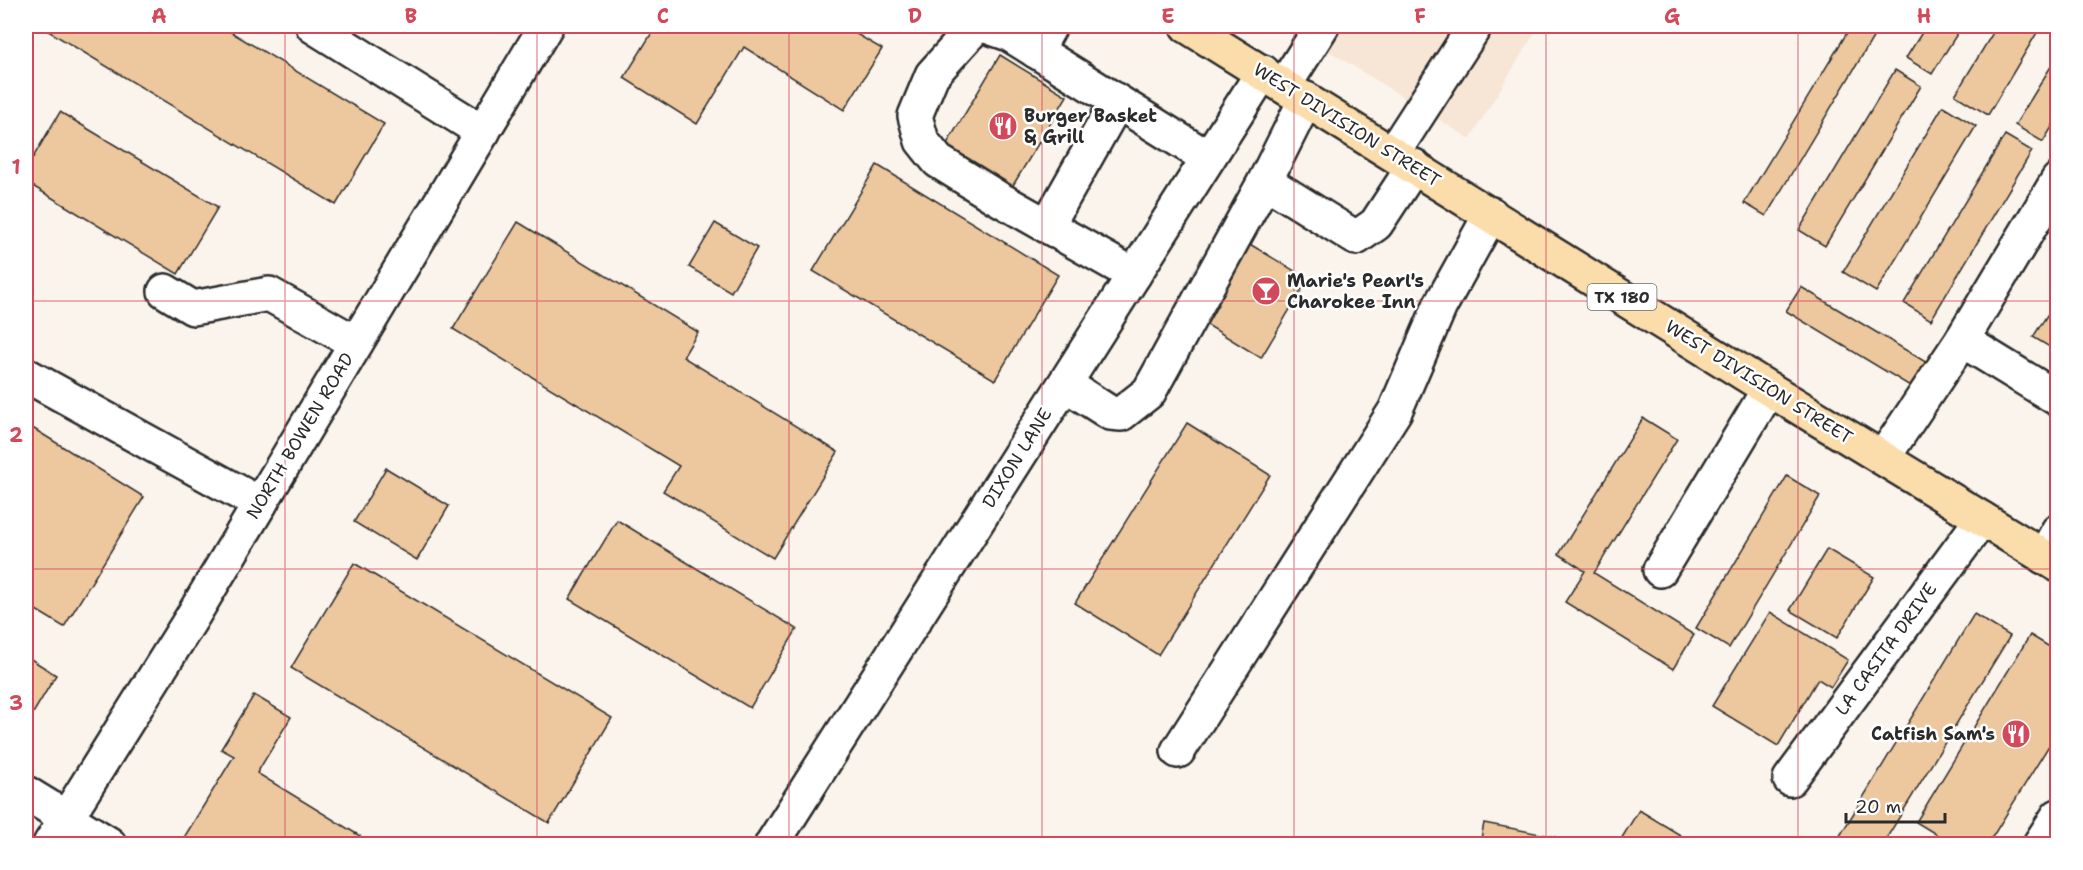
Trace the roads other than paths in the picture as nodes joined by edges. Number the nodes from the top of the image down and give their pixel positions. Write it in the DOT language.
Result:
graph roads {
  1 [pos="312,26"];
  2 [pos="546,26"];
  3 [pos="976,26"];
  4 [pos="986,26"];
  5 [pos="1187,26"];
  6 [pos="1322,26"];
  7 [pos="1475,26"];
  8 [pos="1043,38"];
  9 [pos="1284,86"];
  10 [pos="1117,102"];
  11 [pos="483,132"];
  12 [pos="1208,158"];
  13 [pos="1404,160"];
  14 [pos="2058,180"];
  15 [pos="1265,181"];
  16 [pos="1491,214"];
  17 [pos="1047,226"];
  18 [pos="1134,275"];
  19 [pos="165,291"];
  20 [pos="1962,340"];
  21 [pos="356,343"];
  22 [pos="26,375"];
  23 [pos="1065,384"];
  24 [pos="1769,389"];
  25 [pos="2058,399"];
  26 [pos="1883,458"];
  27 [pos="260,504"];
  28 [pos="1982,519"];
  29 [pos="2053,551"];
  30 [pos="1660,570"];
  31 [pos="1178,751"];
  32 [pos="1790,780"];
  33 [pos="26,793"];
  34 [pos="2058,816"];
  35 [pos="58,832"];
  36 [pos="109,844"];
  37 [pos="772,844"];
  38 [pos="2040,844"];
  1 -- 11 [label="street"];
  2 -- 11 [label="street, NORTH BOWEN ROAD"];
  3 -- 17 [label="street"];
  4 -- 8 [label="street"];
  5 -- 9 [label="main road, WEST DIVISION STREET / TX 180"];
  6 -- 9 [label="street"];
  7 -- 13 [label="street"];
  8 -- 10 [label="street"];
  9 -- 12 [label="street, DIXON LANE"];
  9 -- 13 [label="main road, WEST DIVISION STREET / TX 180"];
  9 -- 15 [label="street"];
  10 -- 12 [label="street"];
  10 -- 17 [label="street"];
  11 -- 21 [label="street, NORTH BOWEN ROAD"];
  12 -- 18 [label="street, DIXON LANE"];
  13 -- 15 [label="street"];
  13 -- 16 [label="main road, WEST DIVISION STREET / TX 180"];
  14 -- 20 [label="street"];
  15 -- 23 [label="street"];
  16 -- 24 [label="main road, WEST DIVISION STREET / TX 180"];
  16 -- 31 [label="street"];
  17 -- 18 [label="street"];
  18 -- 23 [label="street, DIXON LANE"];
  19 -- 21 [label="street"];
  20 -- 25 [label="street"];
  20 -- 26 [label="street"];
  21 -- 27 [label="street, NORTH BOWEN ROAD"];
  22 -- 27 [label="street"];
  23 -- 37 [label="street, DIXON LANE"];
  24 -- 26 [label="main road, WEST DIVISION STREET / TX 180"];
  24 -- 30 [label="street"];
  26 -- 28 [label="main road, WEST DIVISION STREET / TX 180"];
  27 -- 35 [label="street, NORTH BOWEN ROAD"];
  28 -- 29 [label="main road, WEST DIVISION STREET / TX 180"];
  28 -- 32 [label="street, LA CASITA DRIVE"];
  33 -- 35 [label="street"];
  34 -- 38 [label="street"];
  35 -- 36 [label="street"];
}
